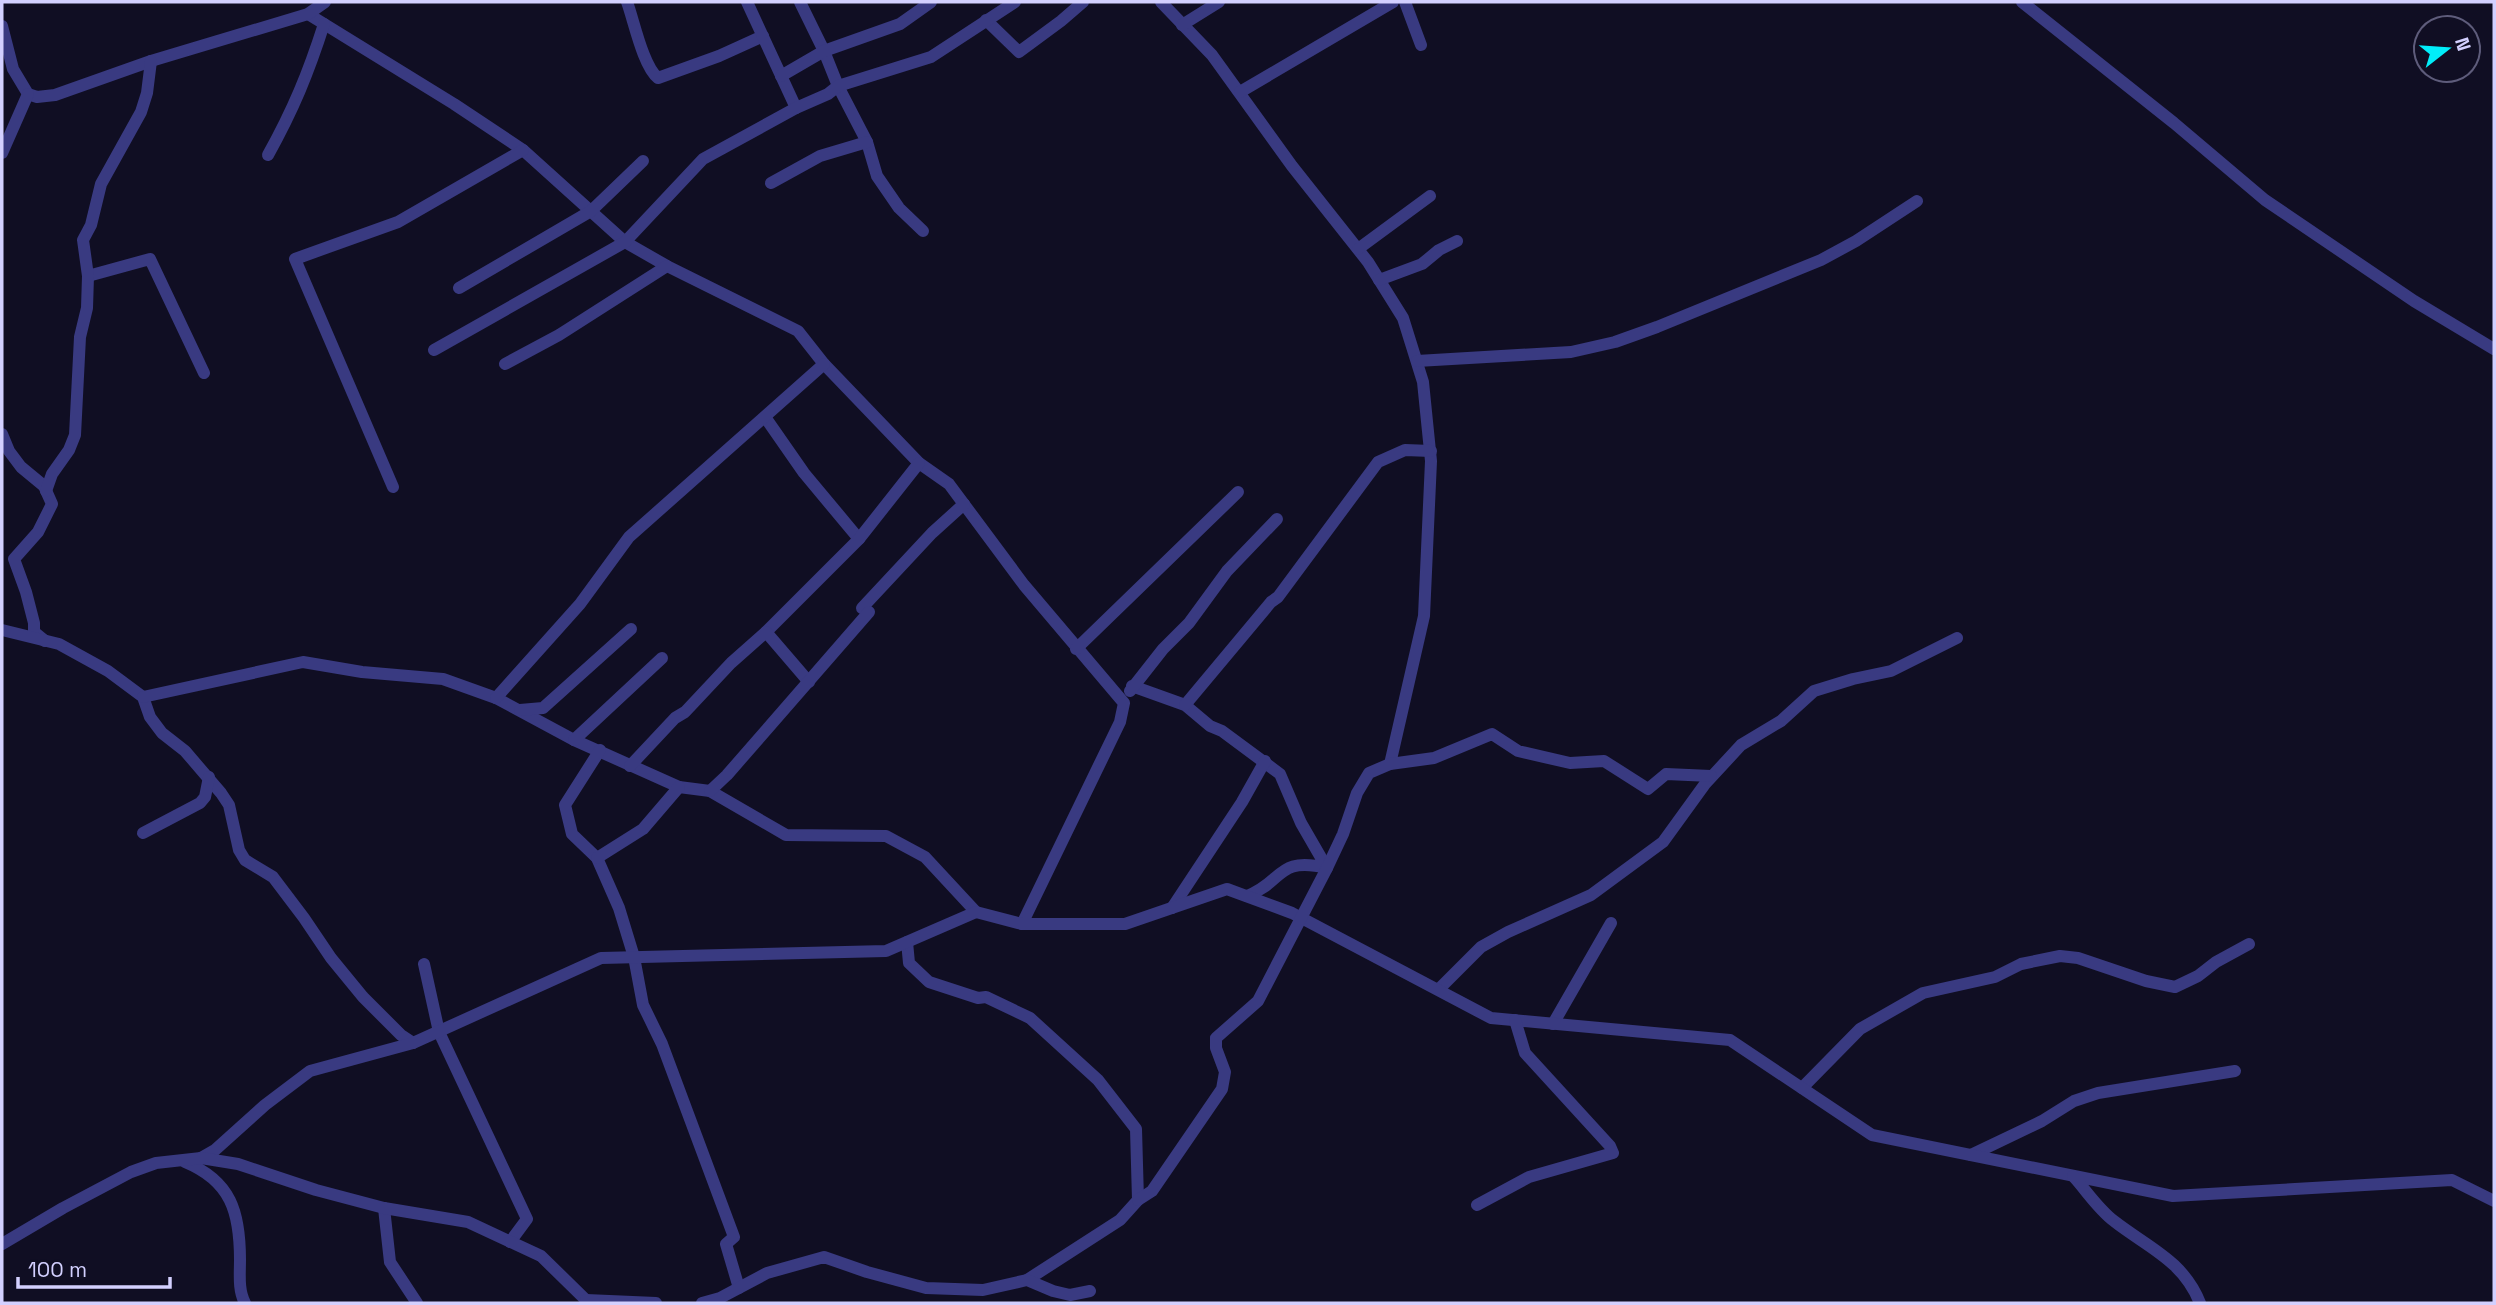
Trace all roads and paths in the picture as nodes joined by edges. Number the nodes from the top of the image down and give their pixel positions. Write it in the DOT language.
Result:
graph roads {
  1 [pos="325,2"];
  2 [pos="627,2"];
  3 [pos="747,2"];
  4 [pos="800,2"];
  5 [pos="931,2"];
  6 [pos="1015,2"];
  7 [pos="1083,2"];
  8 [pos="1160,2"];
  9 [pos="1219,2"];
  10 [pos="1393,2"];
  11 [pos="1405,2"];
  12 [pos="2022,2"];
  13 [pos="308,14"];
  14 [pos="986,20"];
  15 [pos="324,24"];
  16 [pos="1182,24"];
  17 [pos="2,26"];
  18 [pos="763,36"];
  19 [pos="1421,45"];
  20 [pos="824,51"];
  21 [pos="151,61"];
  22 [pos="7,71"];
  23 [pos="781,76"];
  24 [pos="838,86"];
  25 [pos="1240,92"];
  26 [pos="27,94"];
  27 [pos="796,108"];
  28 [pos="867,142"];
  29 [pos="523,150"];
  30 [pos="2,153"];
  31 [pos="268,155"];
  32 [pos="643,161"];
  33 [pos="771,183"];
  34 [pos="1430,196"];
  35 [pos="1917,201"];
  36 [pos="591,211"];
  37 [pos="923,230"];
  38 [pos="1457,241"];
  39 [pos="625,242"];
  40 [pos="1358,249"];
  41 [pos="667,266"];
  42 [pos="88,276"];
  43 [pos="1379,280"];
  44 [pos="459,288"];
  45 [pos="2494,349"];
  46 [pos="434,350"];
  47 [pos="1416,361"];
  48 [pos="824,363"];
  49 [pos="505,364"];
  50 [pos="204,373"];
  51 [pos="765,416"];
  52 [pos="2,434"];
  53 [pos="1431,451"];
  54 [pos="919,463"];
  55 [pos="393,487"];
  56 [pos="46,491"];
  57 [pos="1238,492"];
  58 [pos="964,505"];
  59 [pos="1277,519"];
  60 [pos="859,539"];
  61 [pos="631,629"];
  62 [pos="2,630"];
  63 [pos="766,632"];
  64 [pos="1957,638"];
  65 [pos="46,641"];
  66 [pos="1076,649"];
  67 [pos="662,659"];
  68 [pos="809,682"];
  69 [pos="1132,686"];
  70 [pos="143,697"];
  71 [pos="496,698"];
  72 [pos="1124,703"];
  73 [pos="1185,705"];
  74 [pos="519,710"];
  75 [pos="574,740"];
  76 [pos="600,750"];
  77 [pos="1265,761"];
  78 [pos="1390,764"];
  79 [pos="630,766"];
  80 [pos="1712,776"];
  81 [pos="209,777"];
  82 [pos="679,787"];
  83 [pos="710,791"];
  84 [pos="143,834"];
  85 [pos="597,858"];
  86 [pos="1327,868"];
  87 [pos="1247,896"];
  88 [pos="1172,908"];
  89 [pos="976,912"];
  90 [pos="1302,918"];
  91 [pos="1611,923"];
  92 [pos="1022,924"];
  93 [pos="907,942"];
  94 [pos="2249,944"];
  95 [pos="634,957"];
  96 [pos="425,964"];
  97 [pos="1439,989"];
  98 [pos="1515,1020"];
  99 [pos="1553,1024"];
  100 [pos="439,1032"];
  101 [pos="413,1043"];
  102 [pos="2235,1071"];
  103 [pos="1802,1088"];
  104 [pos="1971,1155"];
  105 [pos="201,1158"];
  106 [pos="181,1161"];
  107 [pos="2073,1176"];
  108 [pos="1138,1200"];
  109 [pos="2494,1201"];
  110 [pos="1477,1205"];
  111 [pos="384,1208"];
  112 [pos="510,1242"];
  113 [pos="2,1244"];
  114 [pos="1027,1280"];
  115 [pos="739,1288"];
  116 [pos="1090,1291"];
  117 [pos="588,1302"];
  118 [pos="246,1303"];
  119 [pos="417,1303"];
  120 [pos="656,1303"];
  121 [pos="702,1303"];
  122 [pos="2200,1303"];
  1 -- 13 [label="street"];
  2 -- 18 [label="street"];
  3 -- 18 [label="street"];
  4 -- 20 [label="street"];
  5 -- 20 [label="street"];
  6 -- 14 [label="street"];
  7 -- 14 [label="street"];
  8 -- 16 [label="street"];
  9 -- 16 [label="street"];
  10 -- 25 [label="street"];
  11 -- 19 [label="street"];
  12 -- 45 [label="street"];
  13 -- 15 [label="street"];
  13 -- 21 [label="street"];
  14 -- 24 [label="street"];
  15 -- 29 [label="street"];
  15 -- 31 [label="street"];
  16 -- 25 [label="street"];
  17 -- 22 [label="street"];
  18 -- 23 [label="street"];
  20 -- 23 [label="street"];
  20 -- 24 [label="street"];
  21 -- 26 [label="street"];
  21 -- 42 [label="street"];
  22 -- 26 [label="street"];
  23 -- 27 [label="street"];
  24 -- 27 [label="street"];
  24 -- 28 [label="street"];
  25 -- 40 [label="street"];
  26 -- 30 [label="street"];
  27 -- 39 [label="street"];
  28 -- 33 [label="street"];
  28 -- 37 [label="street"];
  29 -- 36 [label="street"];
  29 -- 55 [label="street"];
  32 -- 36 [label="street"];
  34 -- 40 [label="street"];
  35 -- 47 [label="street"];
  36 -- 39 [label="street"];
  36 -- 44 [label="street"];
  38 -- 43 [label="street"];
  39 -- 41 [label="street"];
  39 -- 46 [label="street"];
  40 -- 43 [label="street"];
  41 -- 48 [label="street"];
  41 -- 49 [label="street"];
  42 -- 50 [label="street"];
  42 -- 56 [label="street"];
  43 -- 47 [label="street"];
  47 -- 53 [label="street"];
  48 -- 51 [label="street"];
  48 -- 54 [label="street"];
  51 -- 60 [label="street"];
  51 -- 71 [label="street"];
  52 -- 56 [label="street"];
  53 -- 73 [label="street"];
  53 -- 78 [label="street"];
  54 -- 58 [label="street"];
  54 -- 60 [label="street"];
  56 -- 65 [label="street"];
  57 -- 66 [label="street"];
  58 -- 66 [label="street"];
  58 -- 68 [label="street"];
  59 -- 69 [label="street"];
  60 -- 63 [label="street"];
  61 -- 74 [label="street"];
  62 -- 65 [label="street"];
  63 -- 68 [label="street"];
  63 -- 79 [label="street"];
  64 -- 80 [label="street"];
  65 -- 70 [label="street"];
  66 -- 72 [label="street"];
  67 -- 75 [label="street"];
  68 -- 83 [label="street"];
  69 -- 72 [label="street"];
  69 -- 73 [label="street"];
  70 -- 71 [label="street"];
  70 -- 81 [label="street"];
  71 -- 74 [label="street"];
  72 -- 92 [label="street"];
  73 -- 77 [label="street"];
  74 -- 75 [label="street"];
  75 -- 76 [label="street"];
  76 -- 79 [label="street"];
  76 -- 85 [label="street"];
  77 -- 86 [label="street"];
  77 -- 88 [label="street"];
  78 -- 80 [label="street"];
  78 -- 86 [label="street"];
  79 -- 82 [label="street"];
  80 -- 97 [label="street"];
  81 -- 84 [label="street"];
  81 -- 101 [label="street"];
  82 -- 83 [label="street"];
  82 -- 85 [label="street"];
  83 -- 89 [label="street"];
  85 -- 95 [label="street"];
  86 -- 87 [label="street"];
  86 -- 90 [label="street"];
  87 -- 88 [label="street"];
  87 -- 90 [label="street"];
  88 -- 92 [label="street"];
  89 -- 92 [label="street"];
  89 -- 93 [label="street"];
  90 -- 97 [label="street"];
  90 -- 108 [label="street"];
  91 -- 99 [label="street"];
  93 -- 95 [label="street"];
  93 -- 108 [label="street"];
  94 -- 103 [label="street"];
  95 -- 100 [label="street"];
  95 -- 115 [label="street"];
  96 -- 100 [label="street"];
  97 -- 98 [label="street"];
  98 -- 99 [label="street"];
  98 -- 110 [label="street"];
  99 -- 103 [label="street"];
  100 -- 101 [label="street"];
  100 -- 112 [label="street"];
  101 -- 105 [label="street"];
  102 -- 104 [label="street"];
  103 -- 104 [label="street"];
  104 -- 107 [label="street"];
  105 -- 106 [label="street"];
  105 -- 111 [label="street"];
  106 -- 113 [label="street"];
  106 -- 118 [label="street"];
  107 -- 109 [label="street"];
  107 -- 122 [label="street"];
  108 -- 114 [label="street"];
  111 -- 112 [label="street"];
  111 -- 119 [label="street"];
  112 -- 117 [label="street"];
  114 -- 115 [label="street"];
  114 -- 116 [label="street"];
  115 -- 121 [label="street"];
  117 -- 120 [label="street"];
}
